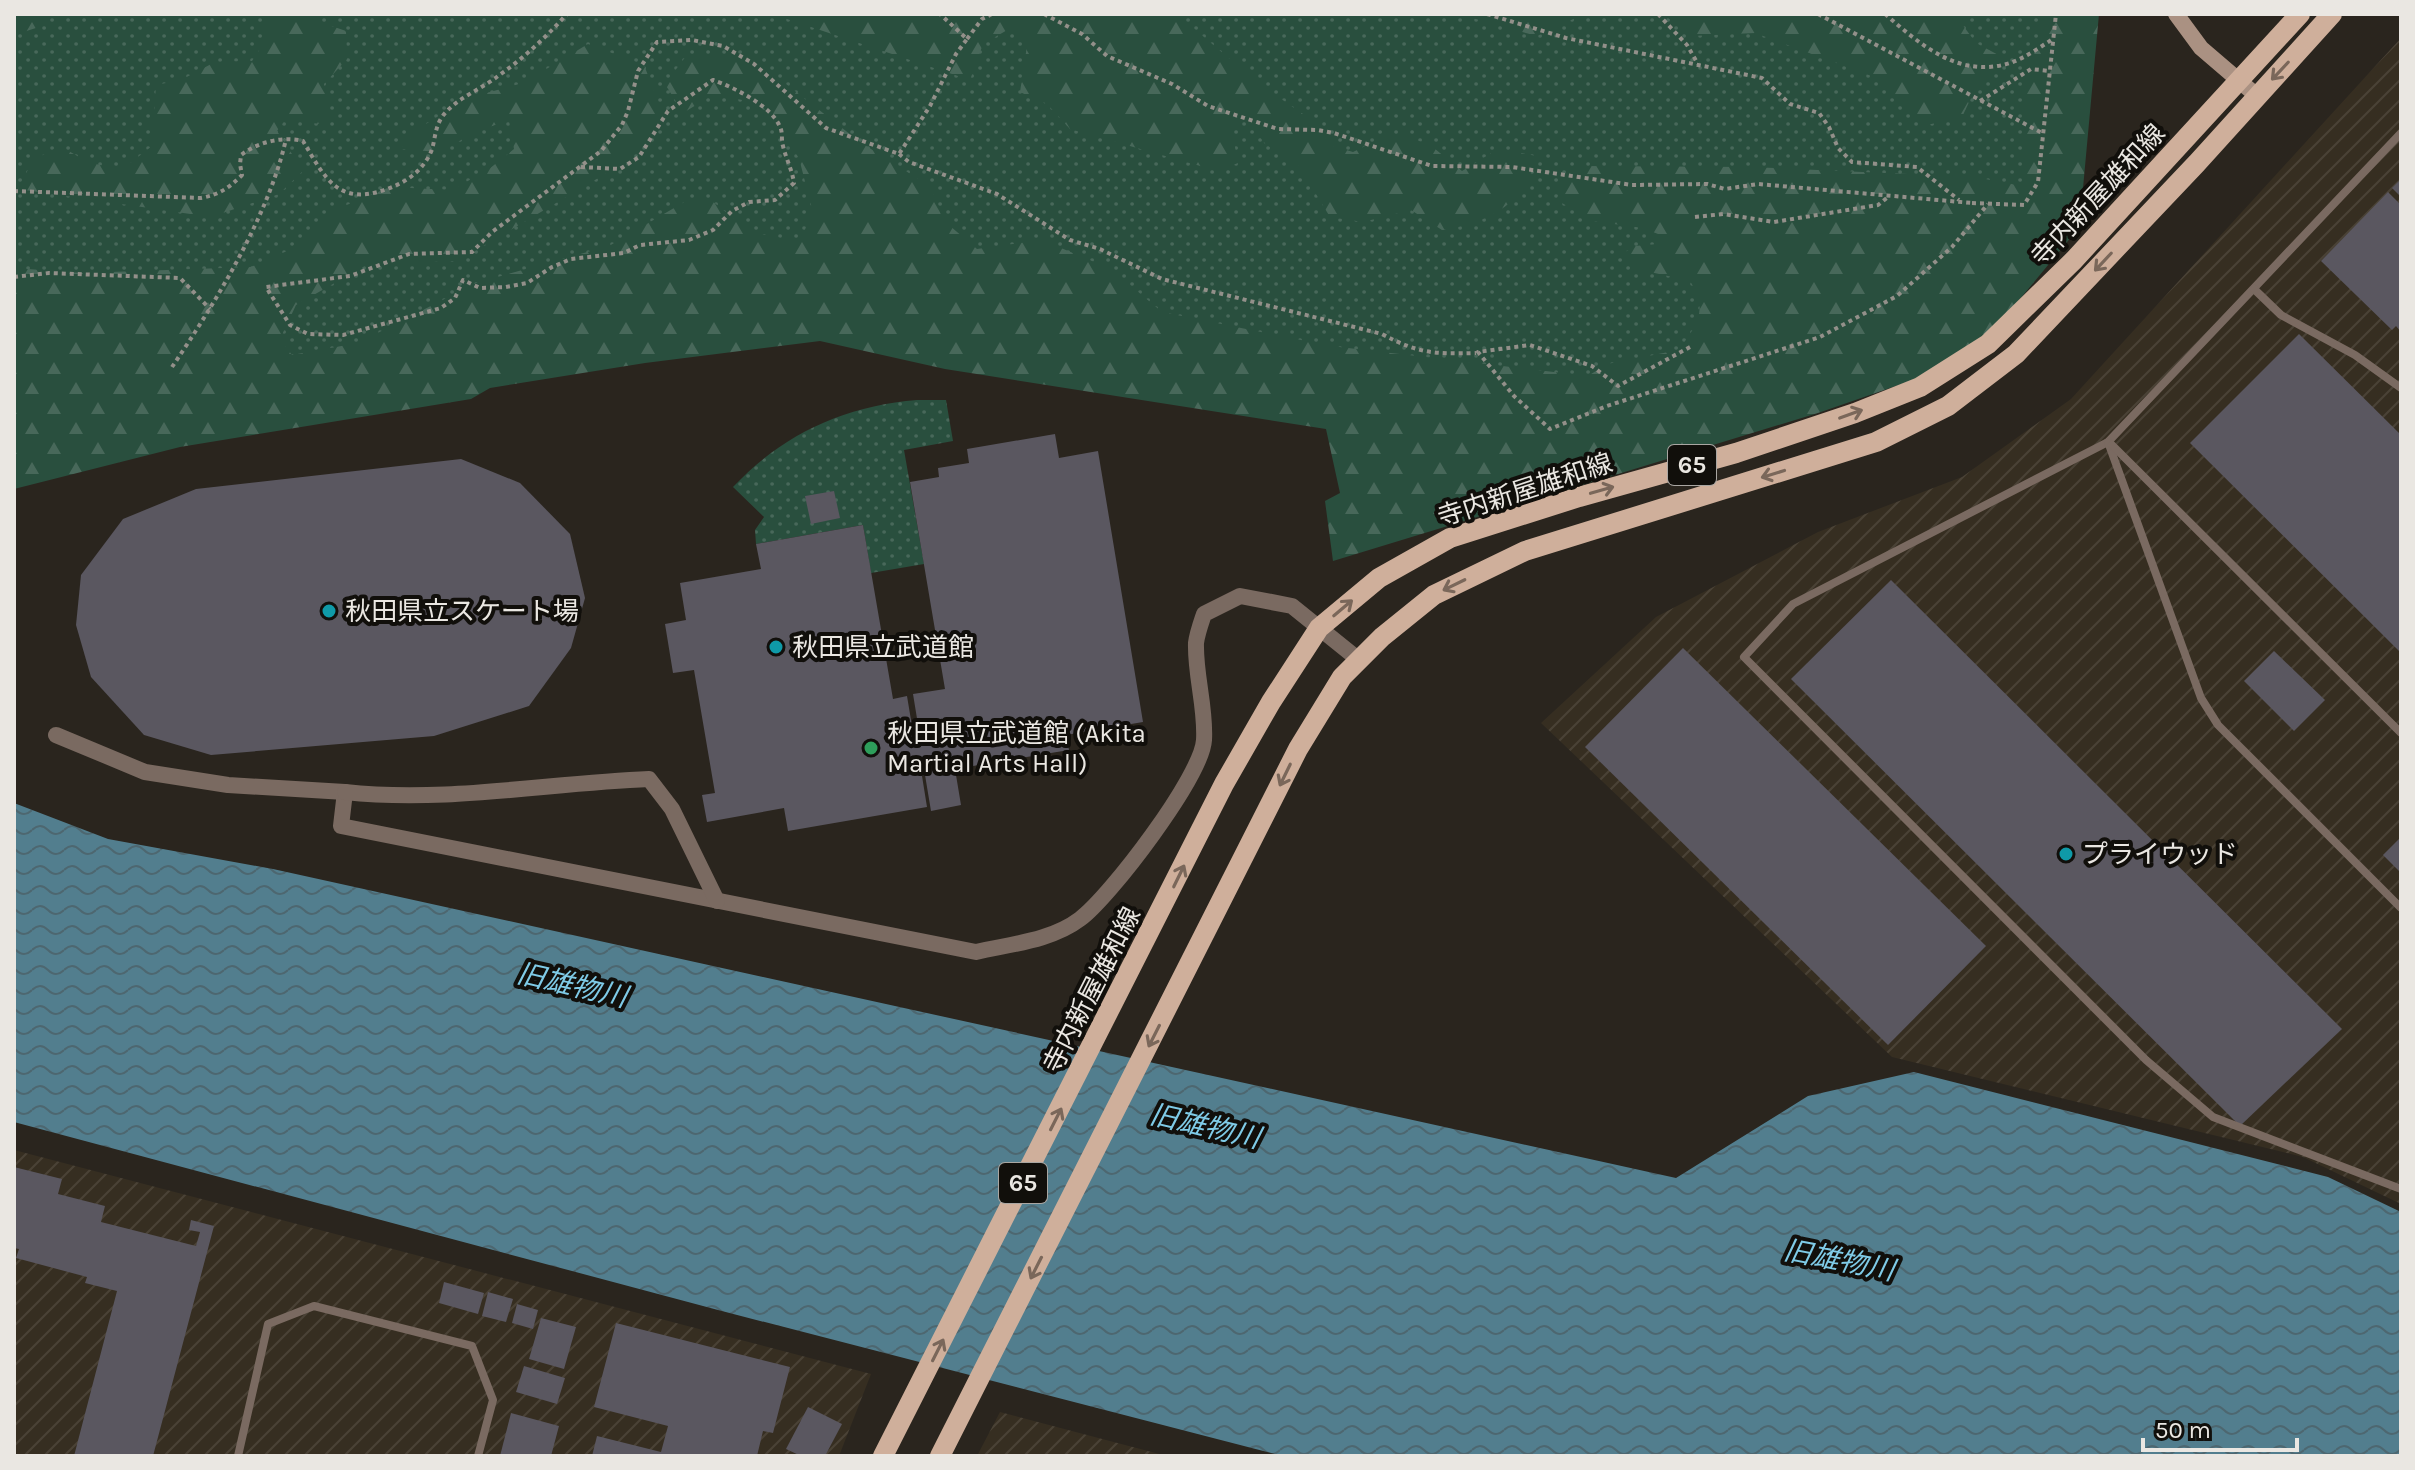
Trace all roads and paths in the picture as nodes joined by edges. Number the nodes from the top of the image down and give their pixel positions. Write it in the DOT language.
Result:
graph roads {
  1 [pos="567,14"];
  2 [pos="940,14"];
  3 [pos="992,14"];
  4 [pos="1044,14"];
  5 [pos="1487,14"];
  6 [pos="1658,14"];
  7 [pos="1818,14"];
  8 [pos="1885,14"];
  9 [pos="2056,14"];
  10 [pos="2176,14"];
  11 [pos="2300,14"];
  12 [pos="2332,14"];
  13 [pos="967,39"];
  14 [pos="2053,39"];
  15 [pos="1698,64"];
  16 [pos="2050,71"];
  17 [pos="2239,82"];
  18 [pos="2257,96"];
  19 [pos="1980,101"];
  20 [pos="2401,133"];
  21 [pos="2044,134"];
  22 [pos="286,139"];
  23 [pos="899,154"];
  24 [pos="581,167"];
  25 [pos="14,191"];
  26 [pos="1888,197"];
  27 [pos="1972,203"];
  28 [pos="1988,204"];
  29 [pos="1695,217"];
  30 [pos="14,277"];
  31 [pos="2254,289"];
  32 [pos="210,309"];
  33 [pos="1690,347"];
  34 [pos="1476,353"];
  35 [pos="172,367"];
  36 [pos="2401,388"];
  37 [pos="2108,442"];
  38 [pos="1319,628"];
  39 [pos="1359,660"];
  40 [pos="2401,733"];
  41 [pos="56,735"];
  42 [pos="345,792"];
  43 [pos="717,901"];
  44 [pos="2401,908"];
  45 [pos="2401,1189"];
  46 [pos="238,1456"];
  47 [pos="478,1456"];
  48 [pos="883,1456"];
  49 [pos="940,1456"];
  1 -- 22 [label="path"];
  2 -- 13 [label="path"];
  3 -- 13 [label="path"];
  4 -- 26 [label="path"];
  5 -- 15 [label="path"];
  6 -- 15 [label="path"];
  7 -- 19 [label="path"];
  8 -- 14 [label="path"];
  9 -- 14 [label="path"];
  10 -- 17 [label="street"];
  11 -- 17 [label="main road, 寺内新屋雄和線 / 65"];
  12 -- 18 [label="main road, 寺内新屋雄和線 / 65, one-way"];
  13 -- 23 [label="path"];
  14 -- 16 [label="path"];
  15 -- 27 [label="path"];
  16 -- 19 [label="path"];
  16 -- 21 [label="path"];
  17 -- 18 [label="street"];
  38 -- 17 [label="main road, 寺内新屋雄和線 / 65, one-way"];
  18 -- 39 [label="main road, 寺内新屋雄和線 / 65, one-way"];
  19 -- 21 [label="path"];
  20 -- 31 [label="lane"];
  21 -- 28 [label="path"];
  22 -- 25 [label="path"];
  22 -- 32 [label="path"];
  23 -- 24 [label="path"];
  23 -- 34 [label="path"];
  24 -- 24 [label="path"];
  26 -- 27 [label="path"];
  26 -- 29 [label="path"];
  27 -- 28 [label="path"];
  28 -- 33 [label="path"];
  30 -- 32 [label="path"];
  31 -- 36 [label="lane"];
  31 -- 37 [label="lane"];
  32 -- 35 [label="path"];
  37 -- 40 [label="lane"];
  37 -- 44 [label="lane"];
  37 -- 45 [label="lane"];
  38 -- 39 [label="street"];
  38 -- 43 [label="street"];
  48 -- 38 [label="main road, 寺内新屋雄和線 / 65, one-way"];
  39 -- 49 [label="main road, 寺内新屋雄和線 / 65, one-way"];
  41 -- 42 [label="street"];
  42 -- 43 [label="street"];
  42 -- 43 [label="street"];
  46 -- 47 [label="lane"];
}
